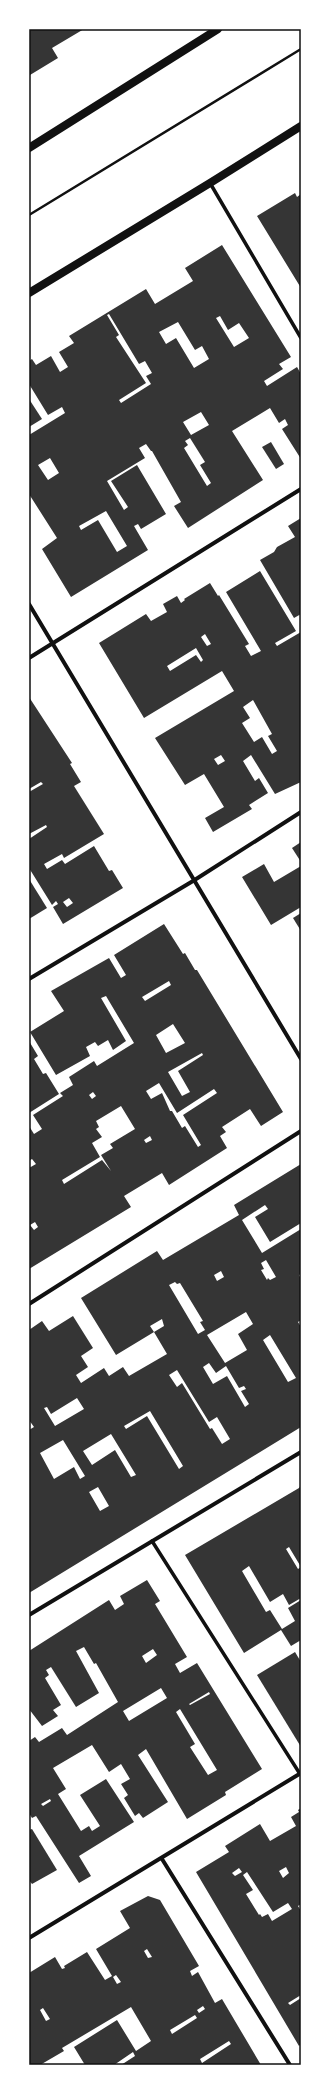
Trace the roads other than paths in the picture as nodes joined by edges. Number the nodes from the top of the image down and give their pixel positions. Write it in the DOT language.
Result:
graph roads {
  1 [pos="218,29"];
  2 [pos="301,126"];
  3 [pos="29,148"];
  4 [pos="210,184"];
  5 [pos="29,293"];
  6 [pos="301,338"];
  7 [pos="301,489"];
  8 [pos="29,604"];
  9 [pos="54,644"];
  10 [pos="29,658"];
  11 [pos="301,812"];
  12 [pos="193,881"];
  13 [pos="29,979"];
  14 [pos="301,1059"];
  15 [pos="301,1131"];
  16 [pos="29,1304"];
  17 [pos="301,1452"];
  18 [pos="152,1541"];
  19 [pos="29,1615"];
  20 [pos="301,1774"];
  21 [pos="162,1858"];
  22 [pos="29,1938"];
  23 [pos="290,2065"];
  1 -- 3 [label="main road"];
  2 -- 4 [label="main road"];
  4 -- 5 [label="main road"];
  4 -- 6 [label="street"];
  7 -- 9 [label="street"];
  8 -- 9 [label="street"];
  9 -- 10 [label="street"];
  9 -- 12 [label="street"];
  11 -- 12 [label="street"];
  12 -- 13 [label="street"];
  12 -- 14 [label="street"];
  15 -- 16 [label="street"];
  17 -- 18 [label="street"];
  18 -- 19 [label="street"];
  18 -- 20 [label="street"];
  20 -- 21 [label="street"];
  21 -- 22 [label="street"];
  21 -- 23 [label="street"];
}
